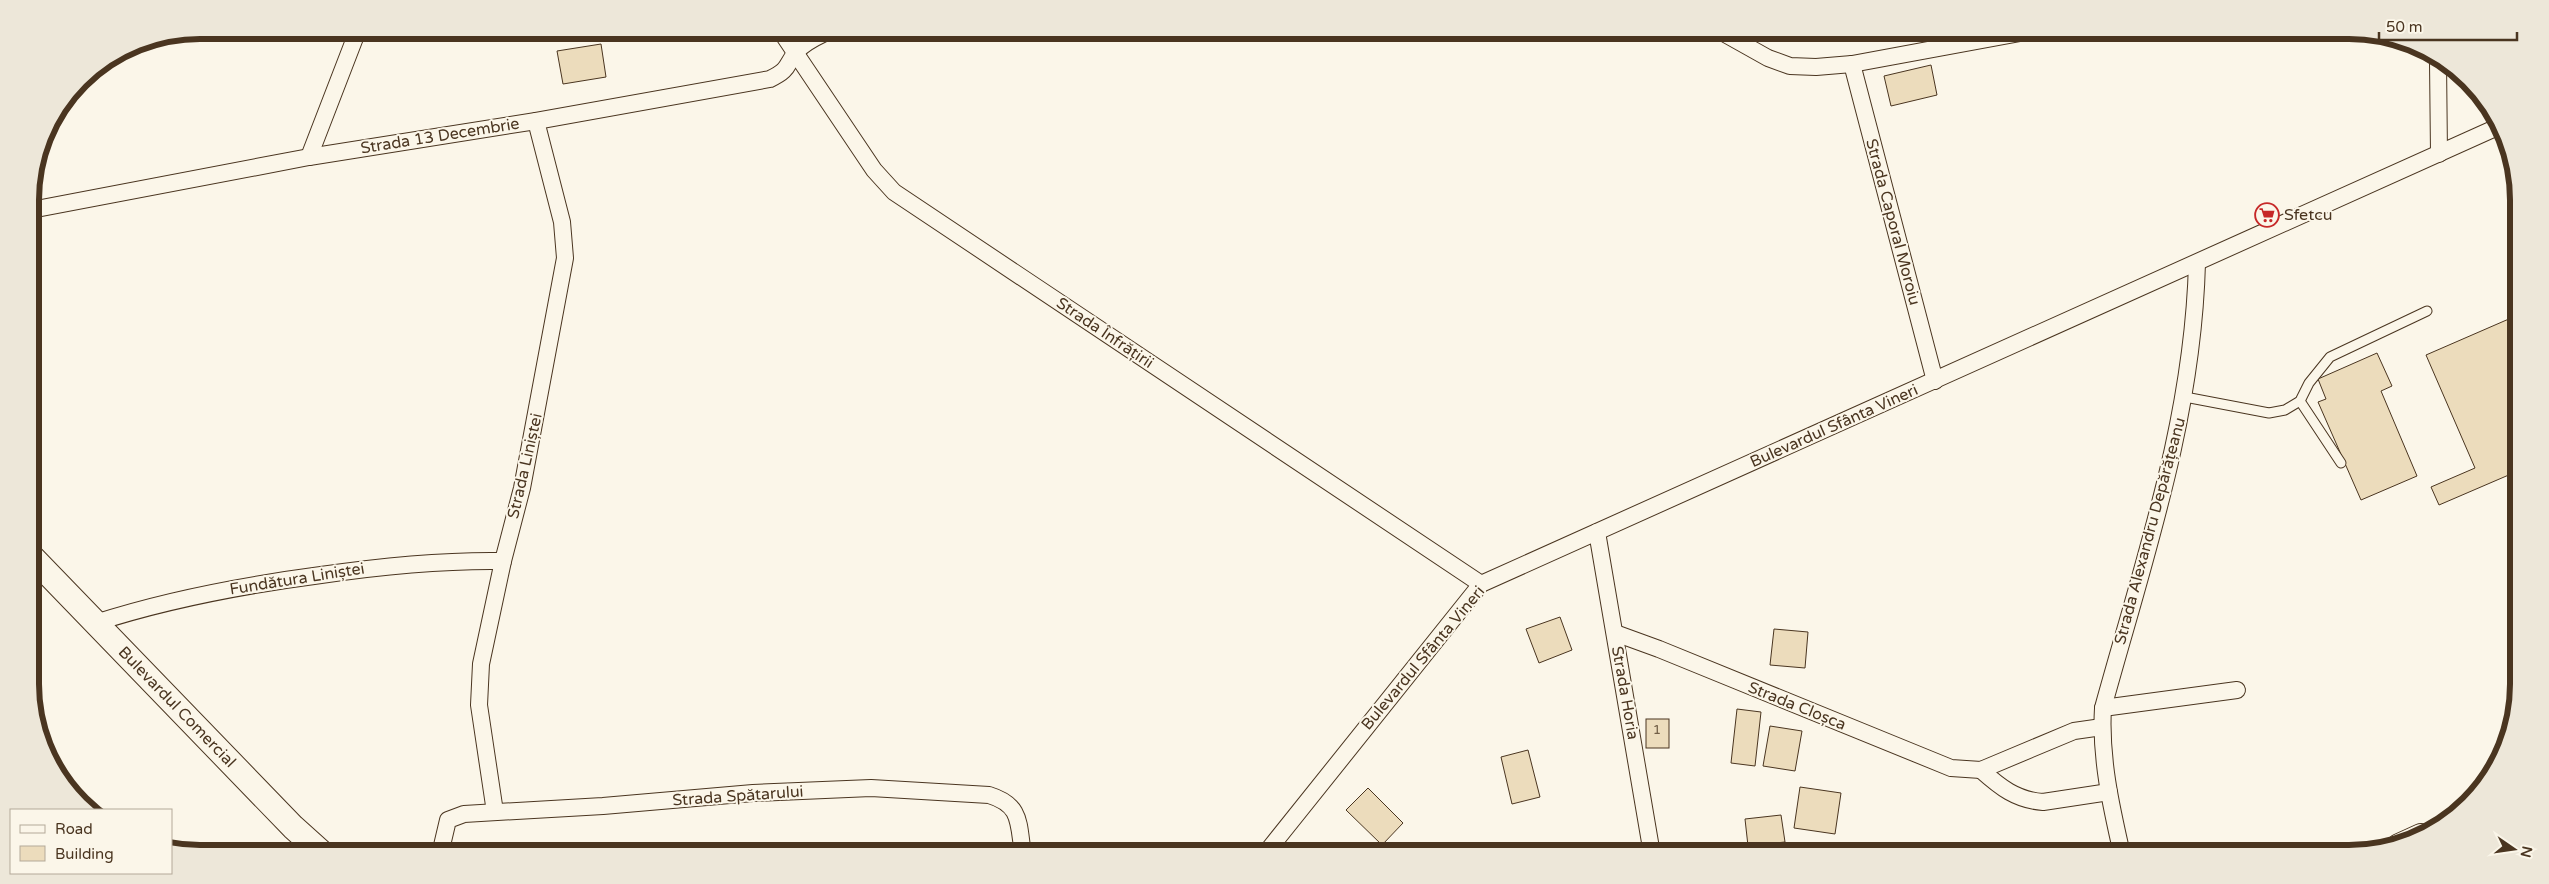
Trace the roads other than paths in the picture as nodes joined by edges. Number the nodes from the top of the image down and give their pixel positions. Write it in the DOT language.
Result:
graph roads {
  1 [pos="355,39"];
  2 [pos="787,39"];
  3 [pos="813,39"];
  4 [pos="1734,39"];
  5 [pos="1987,39"];
  6 [pos="796,52"];
  7 [pos="1852,64"];
  8 [pos="2438,65"];
  9 [pos="536,121"];
  10 [pos="2494,129"];
  11 [pos="2439,154"];
  12 [pos="309,157"];
  13 [pos="39,208"];
  14 [pos="2197,263"];
  15 [pos="2426,311"];
  16 [pos="1935,380"];
  17 [pos="2185,397"];
  18 [pos="2300,401"];
  19 [pos="2341,463"];
  20 [pos="1597,532"];
  21 [pos="502,561"];
  22 [pos="39,564"];
  23 [pos="1481,584"];
  24 [pos="95,622"];
  25 [pos="1614,634"];
  26 [pos="2237,690"];
  27 [pos="2103,708"];
  28 [pos="2102,727"];
  29 [pos="1981,770"];
  30 [pos="2108,792"];
  31 [pos="495,812"];
  32 [pos="313,845"];
  33 [pos="442,845"];
  34 [pos="1021,845"];
  35 [pos="1272,845"];
  36 [pos="1650,845"];
  37 [pos="2120,845"];
  1 -- 12 [label="street"];
  2 -- 6 [label="street, Strada Înfrățirii"];
  3 -- 6 [label="street, Strada 13 Decembrie"];
  4 -- 7 [label="street"];
  5 -- 7 [label="street"];
  6 -- 9 [label="street, Strada 13 Decembrie"];
  6 -- 23 [label="street, Strada Înfrățirii"];
  7 -- 16 [label="street, Strada Caporal Moroiu"];
  8 -- 11 [label="street"];
  9 -- 12 [label="street, Strada 13 Decembrie"];
  9 -- 21 [label="street, Strada Liniștei"];
  10 -- 11 [label="street, Bulevardul Sfânta Vineri"];
  11 -- 14 [label="street, Bulevardul Sfânta Vineri"];
  12 -- 13 [label="street, Strada 13 Decembrie"];
  14 -- 16 [label="street, Bulevardul Sfânta Vineri"];
  14 -- 17 [label="street, Strada Alexandru Depărățeanu"];
  15 -- 18 [label="lane"];
  16 -- 20 [label="street, Bulevardul Sfânta Vineri"];
  17 -- 18 [label="lane"];
  17 -- 27 [label="street, Strada Alexandru Depărățeanu"];
  18 -- 19 [label="lane"];
  20 -- 23 [label="street, Bulevardul Sfânta Vineri"];
  20 -- 25 [label="street, Strada Horia"];
  21 -- 24 [label="street, Fundătura Liniștei"];
  21 -- 31 [label="street, Strada Liniștei"];
  22 -- 24 [label="main road, Bulevardul Comercial"];
  23 -- 35 [label="street, Bulevardul Sfânta Vineri"];
  24 -- 32 [label="main road, Bulevardul Comercial"];
  25 -- 29 [label="street, Strada Cloșca"];
  25 -- 36 [label="street, Strada Horia"];
  26 -- 27 [label="street"];
  27 -- 28 [label="street, Strada Alexandru Depărățeanu"];
  28 -- 29 [label="street, Strada Cloșca"];
  28 -- 30 [label="street, Strada Alexandru Depărățeanu"];
  29 -- 30 [label="street"];
  30 -- 37 [label="street, Strada Alexandru Depărățeanu"];
  31 -- 33 [label="street, Strada Spătarului"];
  31 -- 34 [label="street, Strada Spătarului"];
}
